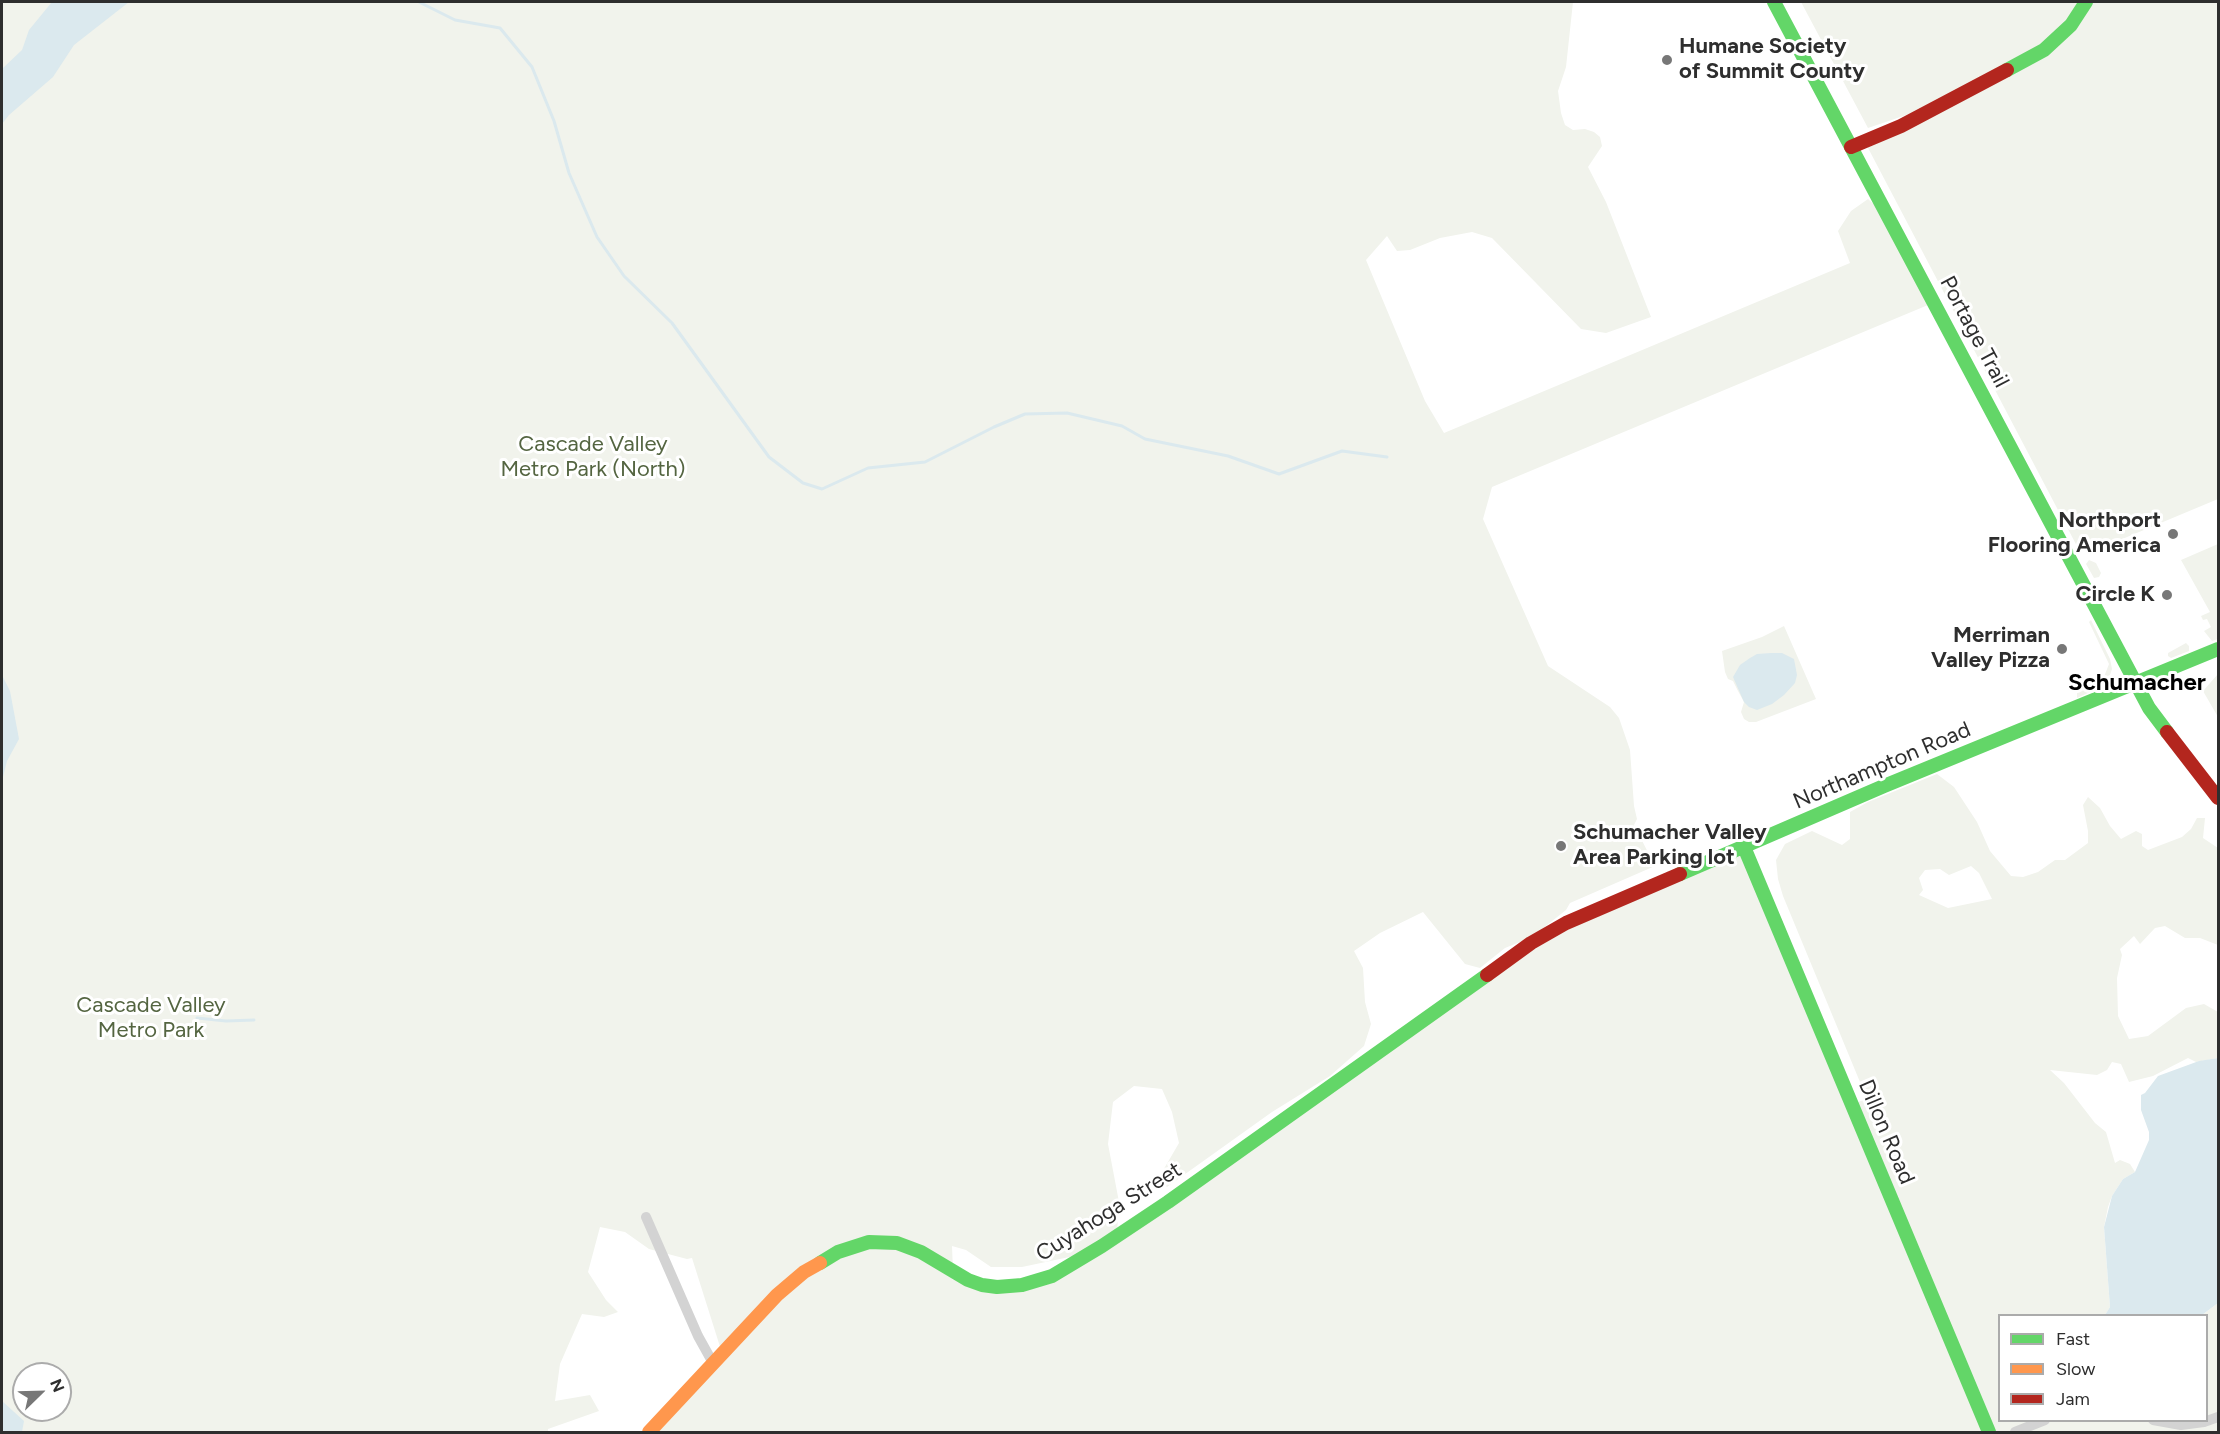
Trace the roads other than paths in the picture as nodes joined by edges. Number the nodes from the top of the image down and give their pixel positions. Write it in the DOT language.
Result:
graph roads {
  1 [pos="1774,2"];
  2 [pos="2086,2"];
  3 [pos="1851,147"];
  4 [pos="2218,649"];
  5 [pos="2136,683"];
  6 [pos="2218,798"];
  7 [pos="1744,847"];
  8 [pos="1562,925"];
  9 [pos="646,1217"];
  10 [pos="713,1363"];
  11 [pos="2040,1422"];
  12 [pos="2164,1422"];
  13 [pos="2204,1422"];
  14 [pos="649,1432"];
  15 [pos="1989,1432"];
  16 [pos="2015,1432"];
  1 -- 3 [label="street, Portage Trail"];
  2 -- 3 [label="street"];
  3 -- 5 [label="street, Portage Trail"];
  4 -- 5 [label="street, Northampton Road"];
  5 -- 6 [label="street, Portage Trail"];
  5 -- 7 [label="street, Northampton Road"];
  7 -- 8 [label="street, Northampton Road"];
  7 -- 15 [label="street, Dillon Road"];
  8 -- 10 [label="street, Cuyahoga Street"];
  9 -- 10 [label="street"];
  10 -- 14 [label="street, Cuyahoga Street"];
  11 -- 16 [label="street"];
  12 -- 13 [label="street"];
}
